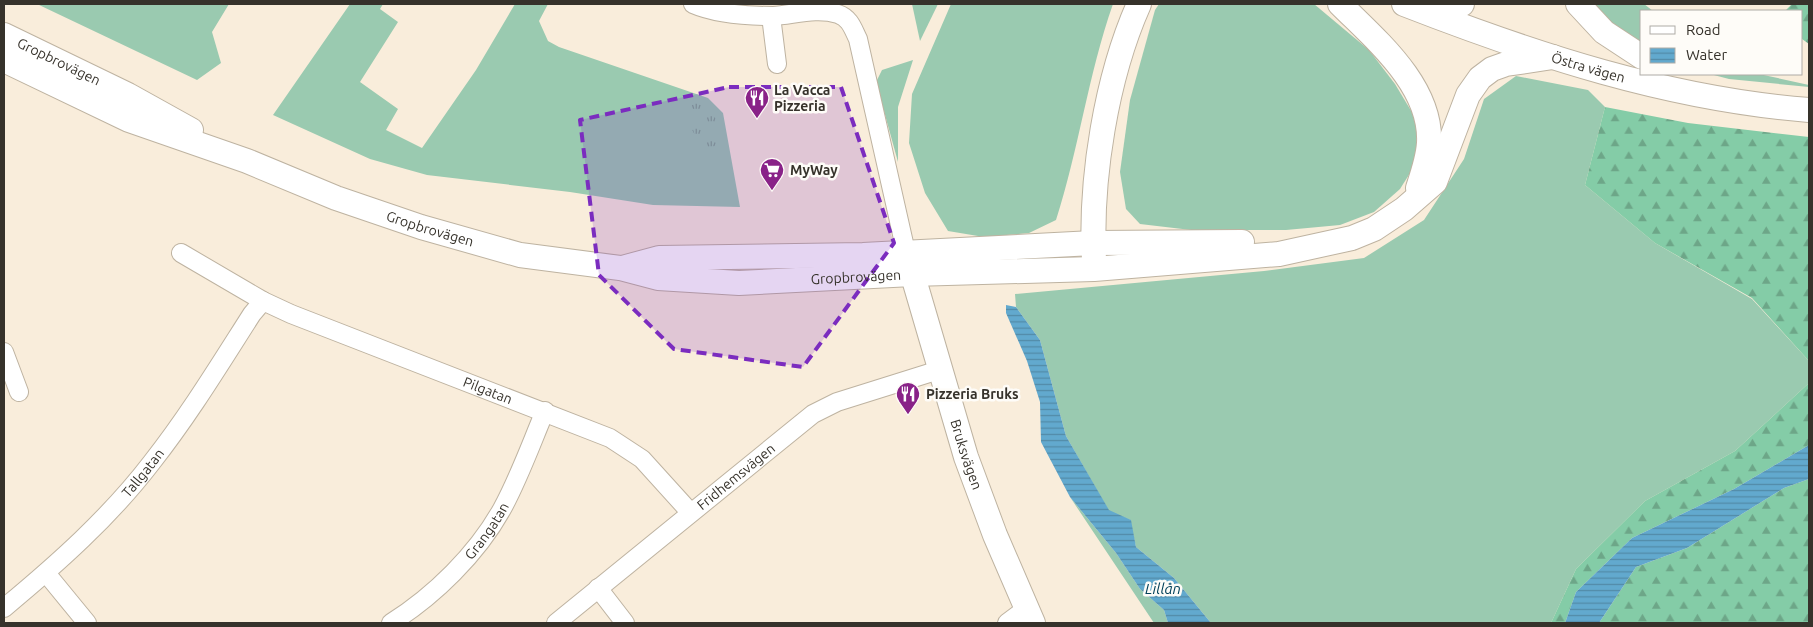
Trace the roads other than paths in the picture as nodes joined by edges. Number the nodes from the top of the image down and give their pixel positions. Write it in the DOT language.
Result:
graph roads {
  1 [pos="693,4"];
  2 [pos="1139,4"];
  3 [pos="1340,4"];
  4 [pos="1462,4"];
  5 [pos="1578,4"];
  6 [pos="1411,6"];
  7 [pos="771,16"];
  8 [pos="4,35"];
  9 [pos="1640,56"];
  10 [pos="1553,58"];
  11 [pos="4,60"];
  12 [pos="777,64"];
  13 [pos="1675,75"];
  14 [pos="1714,97"];
  15 [pos="1809,110"];
  16 [pos="247,161"];
  17 [pos="1414,200"];
  18 [pos="1093,243"];
  19 [pos="1323,246"];
  20 [pos="906,252"];
  21 [pos="180,253"];
  22 [pos="620,268"];
  23 [pos="1094,269"];
  24 [pos="912,274"];
  25 [pos="258,307"];
  26 [pos="4,352"];
  27 [pos="939,370"];
  28 [pos="19,392"];
  29 [pos="545,411"];
  30 [pos="690,512"];
  31 [pos="46,573"];
  32 [pos="598,588"];
  33 [pos="4,608"];
  34 [pos="1030,616"];
  35 [pos="87,623"];
  36 [pos="391,623"];
  37 [pos="556,623"];
  38 [pos="625,623"];
  39 [pos="1008,623"];
  1 -- 7 [label="street"];
  2 -- 18 [label="street"];
  3 -- 17 [label="street"];
  4 -- 6 [label="street"];
  5 -- 9 [label="street"];
  6 -- 10 [label="street, Östra vägen"];
  7 -- 12 [label="street"];
  7 -- 20 [label="street"];
  8 -- 16 [label="street, Gropbrovägen"];
  10 -- 14 [label="street, Östra vägen"];
  10 -- 17 [label="street"];
  11 -- 16 [label="street, Gropbrovägen"];
  13 -- 14 [label="street"];
  14 -- 15 [label="street, Östra vägen"];
  16 -- 22 [label="street, Gropbrovägen"];
  17 -- 19 [label="street"];
  18 -- 19 [label="street, Gropbrovägen"];
  18 -- 20 [label="street, Gropbrovägen"];
  18 -- 23 [label="street"];
  19 -- 23 [label="street, Gropbrovägen"];
  20 -- 22 [label="street, Gropbrovägen"];
  20 -- 24 [label="street, Bruksvägen"];
  21 -- 25 [label="street, Pilgatan"];
  22 -- 24 [label="street, Gropbrovägen"];
  23 -- 24 [label="street, Gropbrovägen"];
  24 -- 27 [label="street, Bruksvägen"];
  25 -- 29 [label="street, Pilgatan"];
  25 -- 31 [label="street, Tallgatan"];
  26 -- 28 [label="street"];
  27 -- 30 [label="street, Fridhemsvägen"];
  27 -- 34 [label="street, Bruksvägen"];
  29 -- 30 [label="street, Pilgatan"];
  29 -- 36 [label="street, Grangatan"];
  30 -- 32 [label="street, Fridhemsvägen"];
  31 -- 33 [label="street, Tallgatan"];
  31 -- 35 [label="street"];
  32 -- 37 [label="street, Fridhemsvägen"];
  32 -- 38 [label="street"];
  34 -- 39 [label="street"];
}
